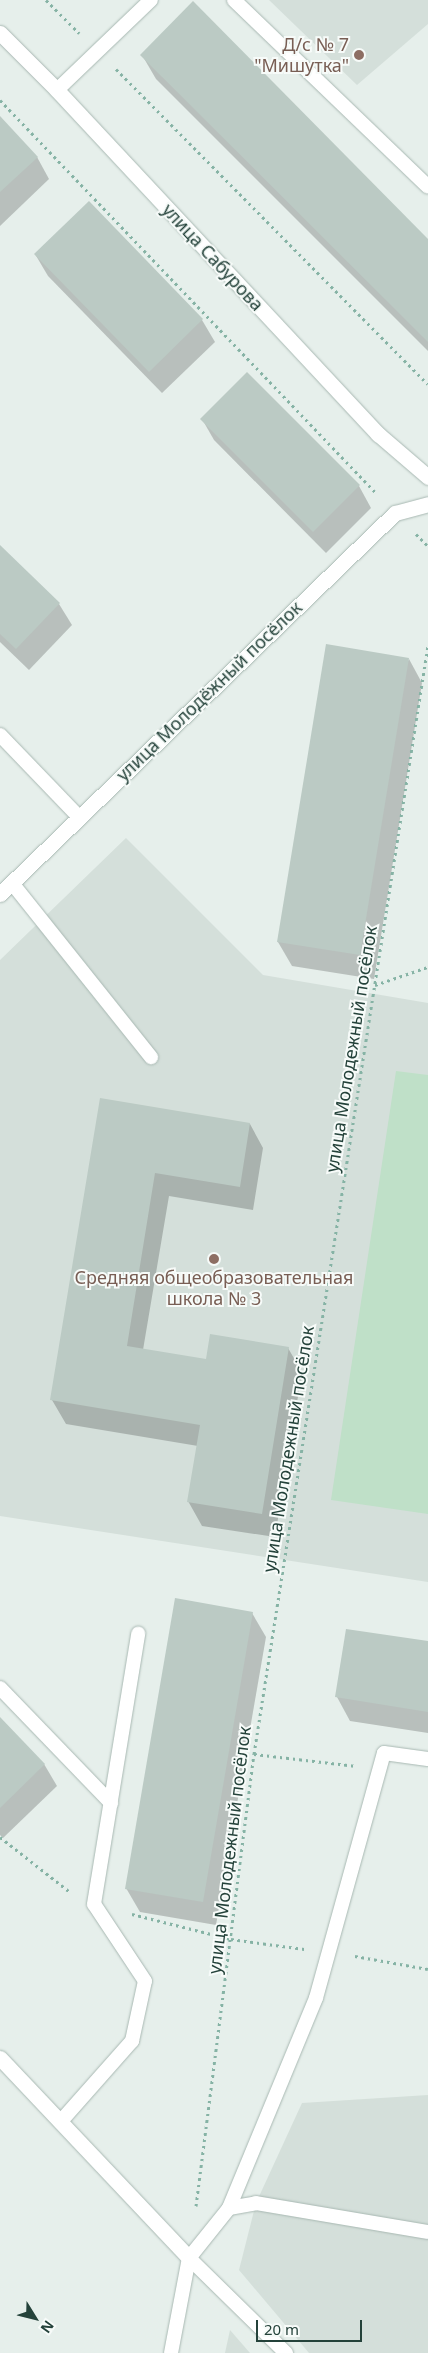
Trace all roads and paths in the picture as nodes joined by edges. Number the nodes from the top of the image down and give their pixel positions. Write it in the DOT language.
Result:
graph roads {
  1 [pos="46,0"];
  2 [pos="152,0"];
  3 [pos="234,0"];
  4 [pos="0,33"];
  5 [pos="98,51"];
  6 [pos="58,90"];
  7 [pos="0,100"];
  8 [pos="428,187"];
  9 [pos="428,384"];
  10 [pos="428,477"];
  11 [pos="428,504"];
  12 [pos="395,513"];
  13 [pos="428,546"];
  14 [pos="428,646"];
  15 [pos="0,735"];
  16 [pos="79,817"];
  17 [pos="12,883"];
  18 [pos="0,894"];
  19 [pos="428,967"];
  20 [pos="375,985"];
  21 [pos="151,1057"];
  22 [pos="138,1634"];
  23 [pos="0,1688"];
  24 [pos="254,1754"];
  25 [pos="428,1759"];
  26 [pos="380,1769"];
  27 [pos="110,1803"];
  28 [pos="0,2058"];
  29 [pos="62,2120"];
  30 [pos="229,2208"];
  31 [pos="195,2209"];
  32 [pos="428,2232"];
  33 [pos="189,2258"];
  34 [pos="171,2353"];
  35 [pos="286,2353"];
  1 -- 5 [label="path"];
  2 -- 5 [label="lane"];
  3 -- 8 [label="lane"];
  4 -- 6 [label="street, улица Сабурова"];
  5 -- 6 [label="lane"];
  5 -- 9 [label="path"];
  6 -- 10 [label="street, улица Сабурова"];
  7 -- 12 [label="path"];
  11 -- 12 [label="street, улица Молодёжный посёлок"];
  12 -- 13 [label="path"];
  12 -- 16 [label="street, улица Молодёжный посёлок"];
  14 -- 20 [label="path, улица Молодежный посёлок"];
  15 -- 16 [label="lane"];
  16 -- 17 [label="street, улица Молодёжный посёлок"];
  17 -- 18 [label="street, улица Молодёжный посёлок"];
  17 -- 21 [label="lane"];
  19 -- 20 [label="path"];
  20 -- 24 [label="path, улица Молодежный посёлок"];
  22 -- 27 [label="lane"];
  23 -- 27 [label="lane"];
  24 -- 26 [label="path"];
  24 -- 31 [label="path, улица Молодежный посёлок"];
  25 -- 26 [label="lane"];
  26 -- 30 [label="lane"];
  27 -- 29 [label="lane"];
  28 -- 29 [label="street"];
  29 -- 33 [label="street"];
  30 -- 32 [label="lane"];
  30 -- 33 [label="lane"];
  33 -- 34 [label="lane"];
  33 -- 35 [label="lane"];
}
